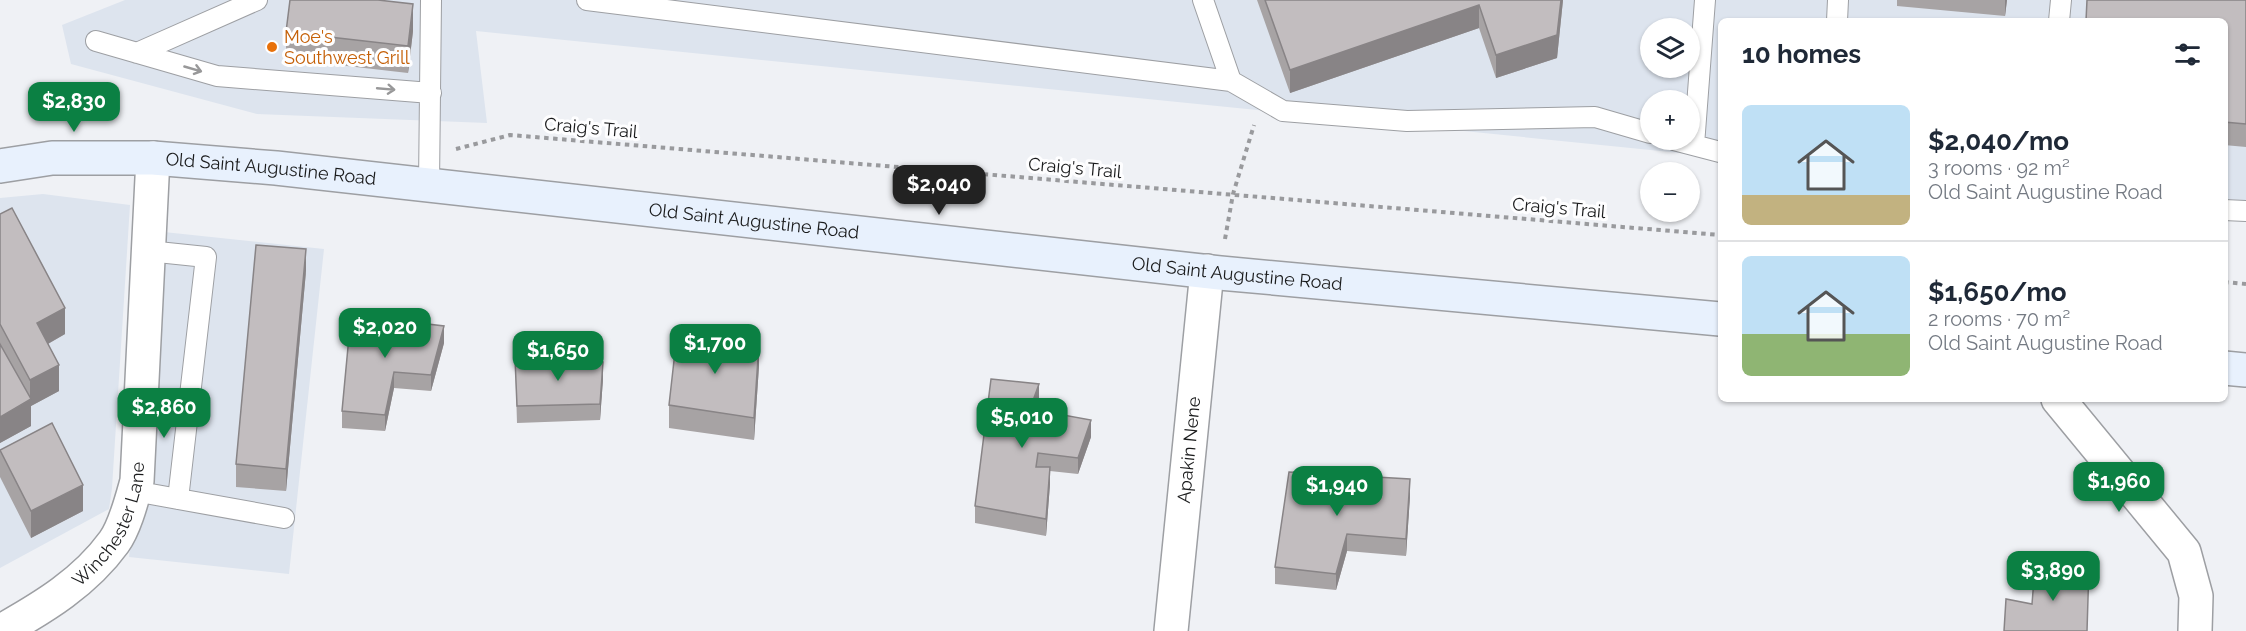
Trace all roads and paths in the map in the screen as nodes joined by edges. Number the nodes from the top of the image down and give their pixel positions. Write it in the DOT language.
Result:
graph roads {
  1 [pos="257,0"];
  2 [pos="431,0"];
  3 [pos="587,0"];
  4 [pos="1203,0"];
  5 [pos="1705,0"];
  6 [pos="1839,0"];
  7 [pos="2061,0"];
  8 [pos="1837,18"];
  9 [pos="2058,18"];
  10 [pos="96,41"];
  11 [pos="137,53"];
  12 [pos="1231,81"];
  13 [pos="1698,90"];
  14 [pos="431,93"];
  15 [pos="1262,99"];
  16 [pos="1640,130"];
  17 [pos="1700,147"];
  18 [pos="1718,152"];
  19 [pos="153,158"];
  20 [pos="0,166"];
  21 [pos="429,170"];
  22 [pos="1233,194"];
  23 [pos="2228,210"];
  24 [pos="2246,211"];
  25 [pos="1718,236"];
  26 [pos="148,251"];
  27 [pos="1213,272"];
  28 [pos="2228,282"];
  29 [pos="2246,284"];
  30 [pos="1718,319"];
  31 [pos="2228,368"];
  32 [pos="2246,370"];
  33 [pos="2060,402"];
  34 [pos="134,491"];
  35 [pos="178,499"];
  36 [pos="284,518"];
  37 [pos="1,631"];
  38 [pos="1171,631"];
  39 [pos="2195,631"];
  1 -- 11 [label="lane"];
  2 -- 14 [label="lane"];
  3 -- 12 [label="lane"];
  4 -- 12 [label="lane"];
  5 -- 13 [label="lane"];
  6 -- 8 [label="lane"];
  7 -- 9 [label="lane"];
  10 -- 11 [label="lane"];
  11 -- 14 [label="lane, one-way"];
  12 -- 15 [label="lane"];
  14 -- 21 [label="lane"];
  15 -- 16 [label="lane"];
  15 -- 22 [label="path"];
  17 -- 18 [label="lane"];
  19 -- 20 [label="street, Old Saint Augustine Road"];
  19 -- 21 [label="street, Old Saint Augustine Road"];
  19 -- 26 [label="street, Winchester Lane"];
  21 -- 22 [label="path, Craig's Trail"];
  21 -- 27 [label="street, Old Saint Augustine Road"];
  22 -- 25 [label="path, Craig's Trail"];
  22 -- 27 [label="path"];
  23 -- 24 [label="lane"];
  26 -- 34 [label="street, Winchester Lane"];
  26 -- 35 [label="lane"];
  27 -- 30 [label="street, Old Saint Augustine Road"];
  27 -- 38 [label="street, Apakin Nene"];
  28 -- 29 [label="path"];
  31 -- 32 [label="street"];
  33 -- 39 [label="street"];
  34 -- 35 [label="lane"];
  34 -- 37 [label="street, Winchester Lane"];
  35 -- 36 [label="lane"];
}
